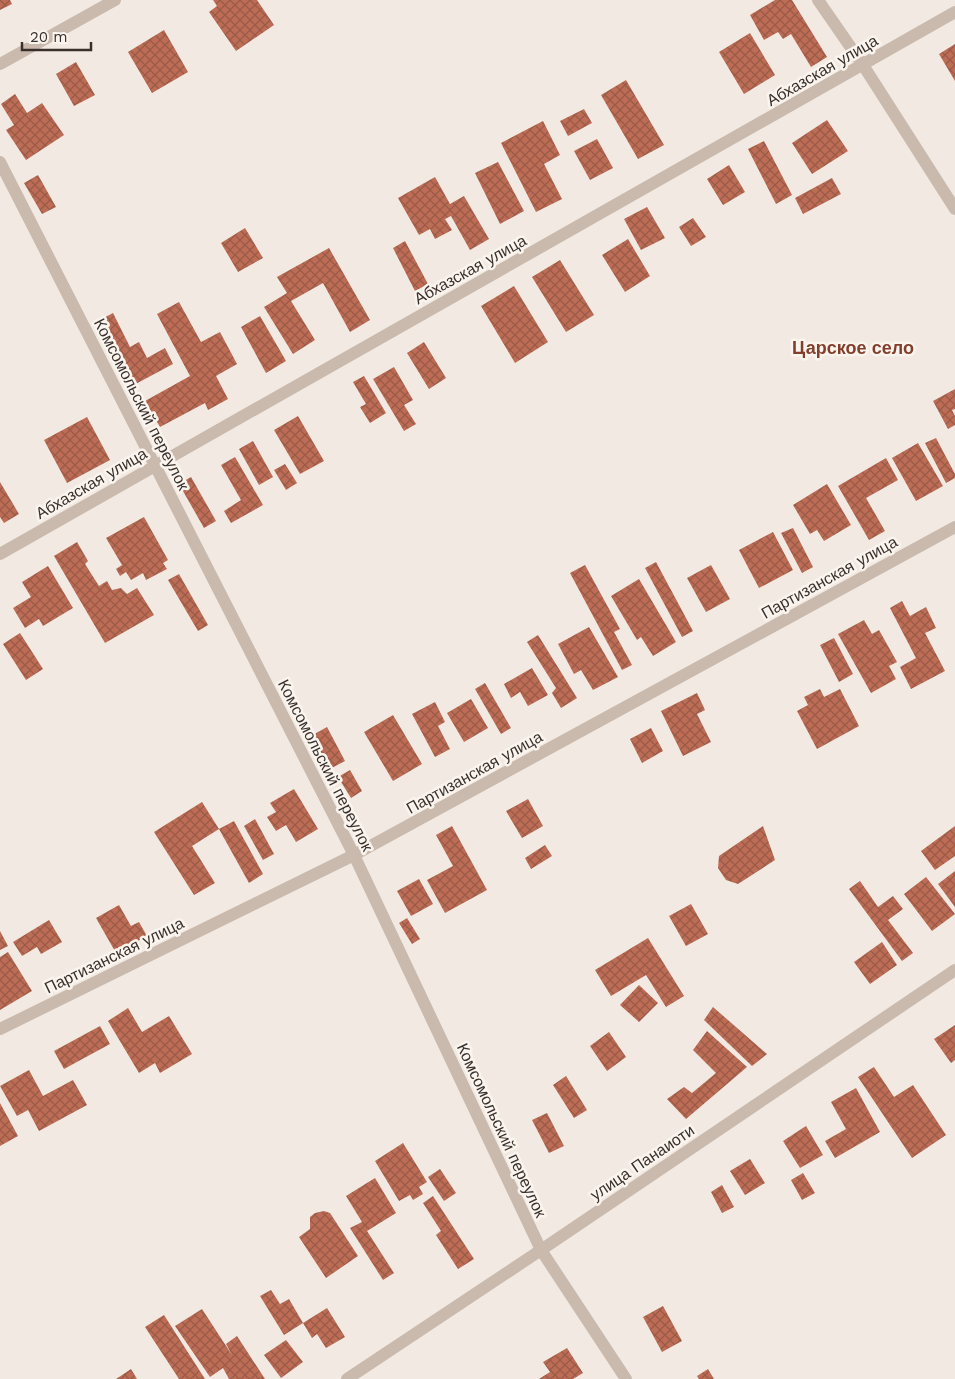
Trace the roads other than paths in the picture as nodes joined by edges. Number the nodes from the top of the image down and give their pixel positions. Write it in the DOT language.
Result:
graph roads {
  1 [pos="115,0"];
  2 [pos="818,0"];
  3 [pos="955,12"];
  4 [pos="0,64"];
  5 [pos="863,65"];
  6 [pos="0,162"];
  7 [pos="955,209"];
  8 [pos="155,465"];
  9 [pos="955,527"];
  10 [pos="0,554"];
  11 [pos="354,855"];
  12 [pos="955,970"];
  13 [pos="0,1029"];
  14 [pos="541,1250"];
  15 [pos="347,1379"];
  16 [pos="626,1379"];
  1 -- 4 [label="street"];
  2 -- 5 [label="street"];
  3 -- 5 [label="street, Абхазская улица"];
  5 -- 7 [label="street"];
  5 -- 8 [label="street, Абхазская улица"];
  6 -- 8 [label="street, Комсомольский переулок"];
  8 -- 10 [label="street, Абхазская улица"];
  8 -- 11 [label="street, Комсомольский переулок"];
  9 -- 11 [label="street, Партизанская улица"];
  11 -- 13 [label="street, Партизанская улица"];
  11 -- 14 [label="street, Комсомольский переулок"];
  12 -- 14 [label="street, улица Панаиоти"];
  14 -- 15 [label="street, улица Панаиоти"];
  14 -- 16 [label="street, Комсомольский переулок"];
}
